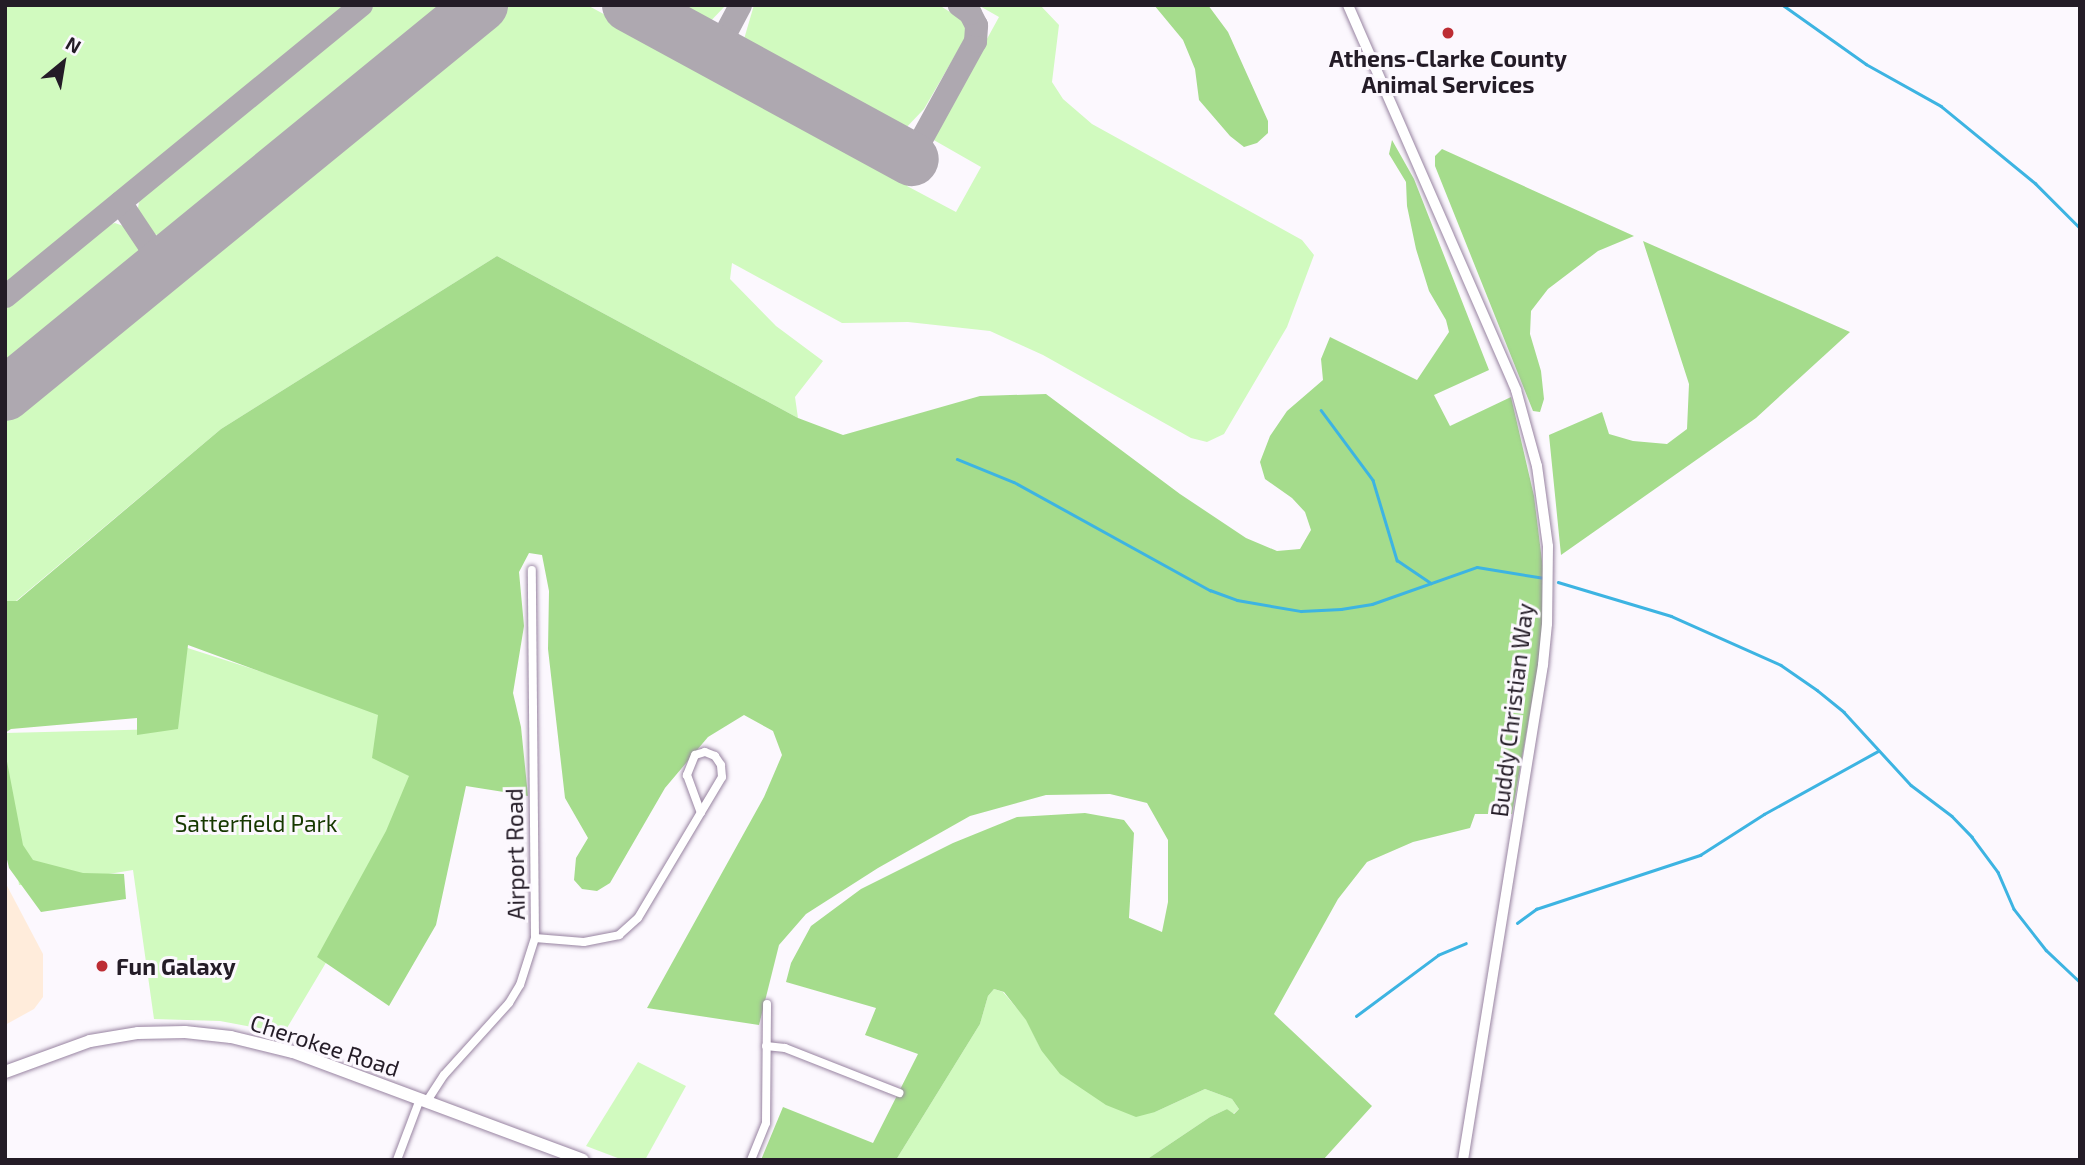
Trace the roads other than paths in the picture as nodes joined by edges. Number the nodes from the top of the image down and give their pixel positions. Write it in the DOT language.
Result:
graph roads {
  1 [pos="1348,5"];
  2 [pos="532,570"];
  3 [pos="701,813"];
  4 [pos="536,938"];
  5 [pos="766,1004"];
  6 [pos="766,1046"];
  7 [pos="5,1072"];
  8 [pos="899,1093"];
  9 [pos="424,1100"];
  10 [pos="397,1160"];
  11 [pos="583,1160"];
  12 [pos="751,1160"];
  13 [pos="1463,1160"];
  1 -- 13 [label="street, Buddy Christian Way"];
  2 -- 4 [label="street, Airport Road"];
  3 -- 3 [label="street"];
  3 -- 4 [label="street"];
  4 -- 9 [label="street, Airport Road"];
  5 -- 6 [label="street"];
  6 -- 8 [label="street"];
  6 -- 12 [label="street"];
  7 -- 9 [label="main road, Cherokee Road"];
  9 -- 10 [label="street, Airport Road"];
  9 -- 11 [label="main road, Cherokee Road"];
}
